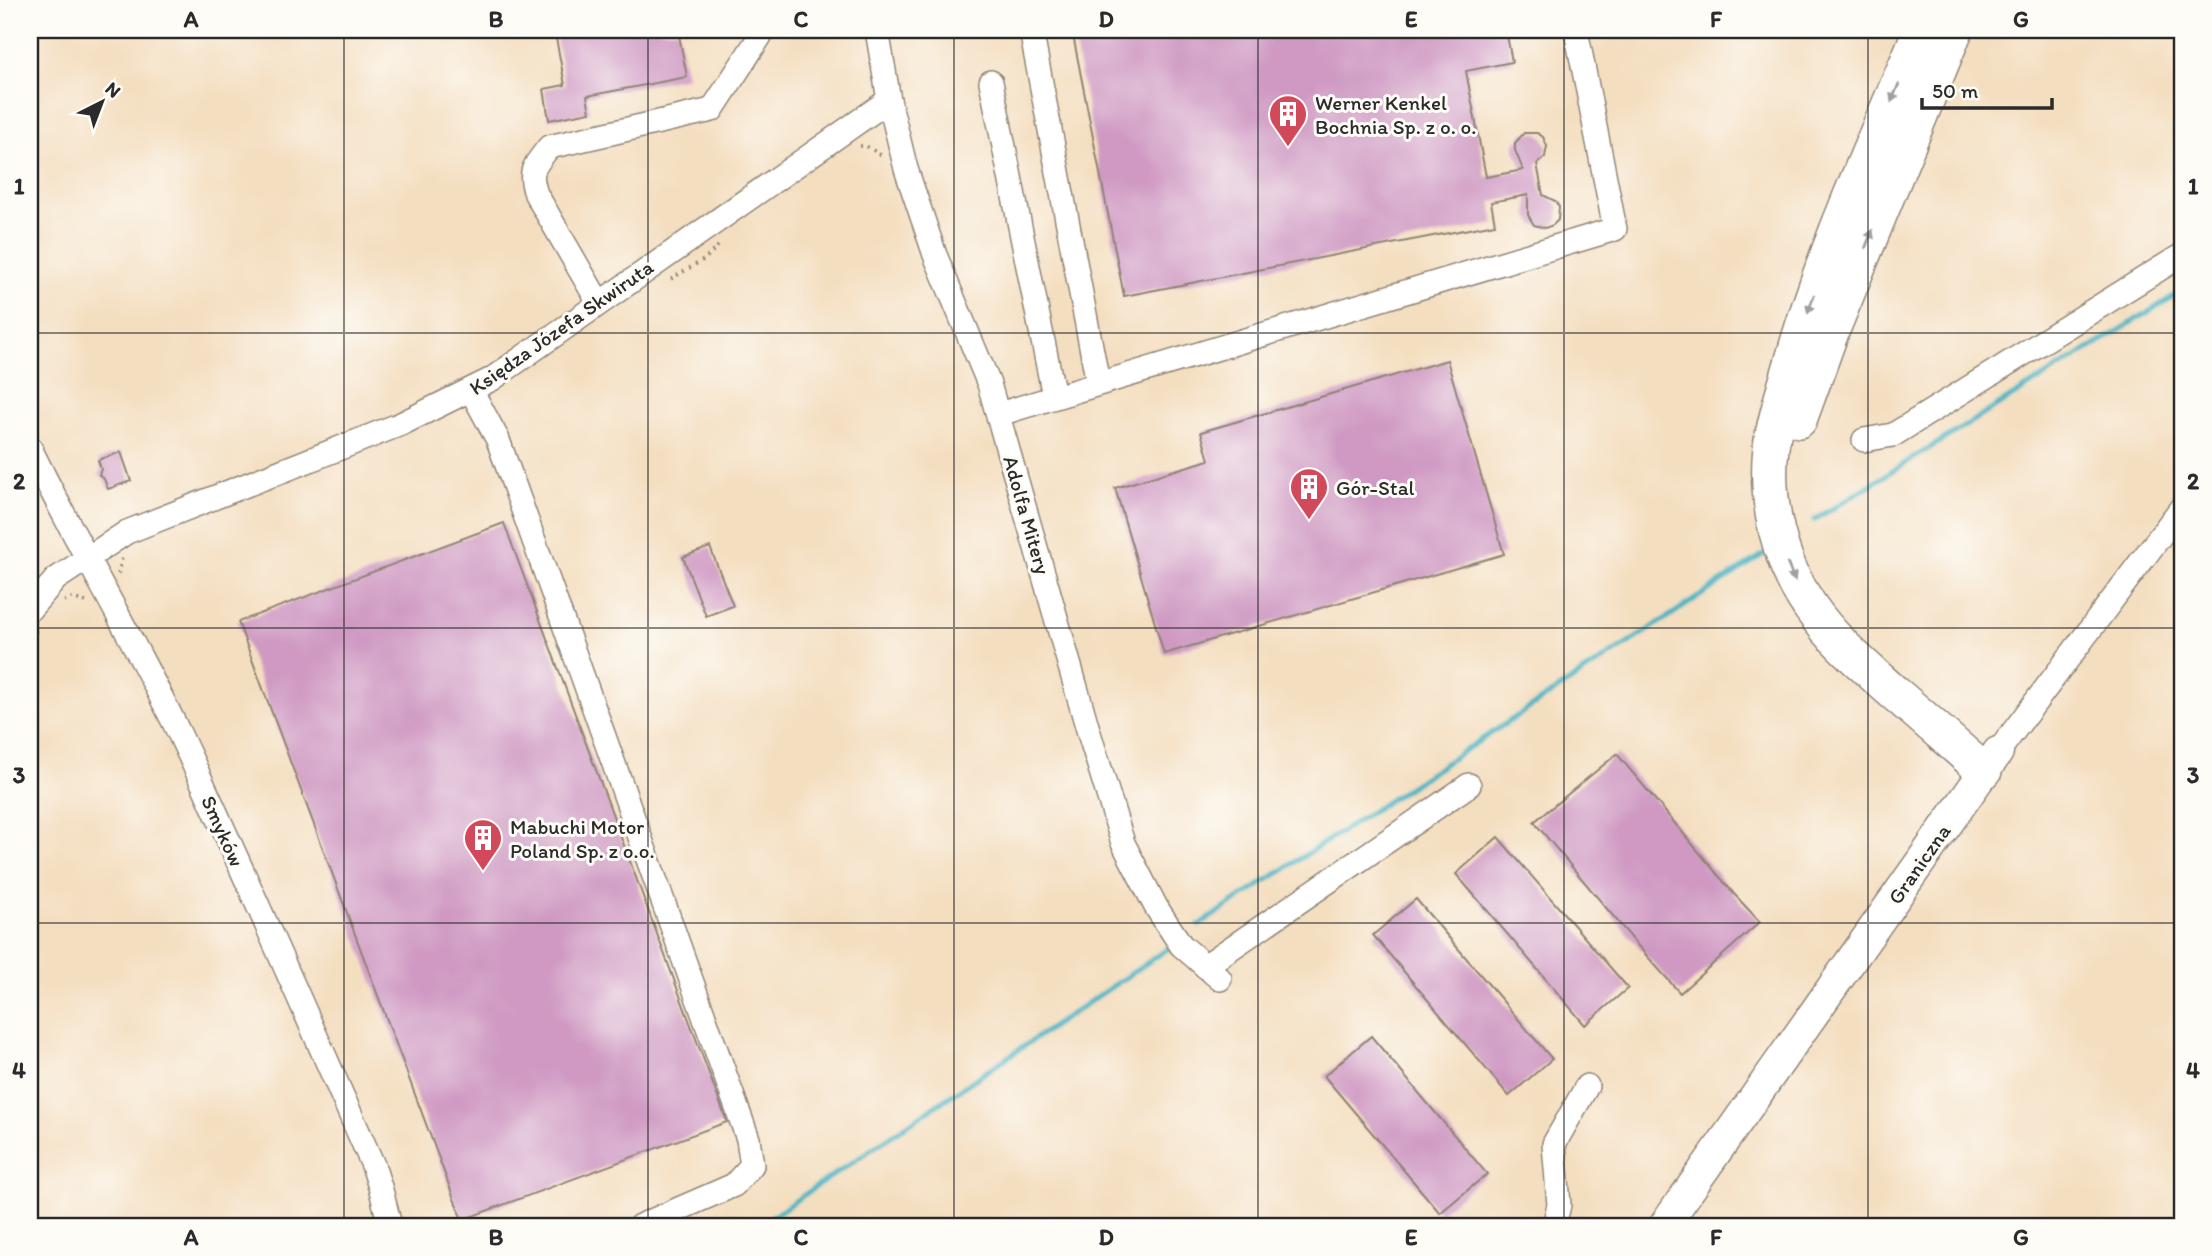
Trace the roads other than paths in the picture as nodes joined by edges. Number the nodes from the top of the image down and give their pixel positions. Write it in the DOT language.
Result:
graph roads {
  1 [pos="764,30"];
  2 [pos="877,30"];
  3 [pos="1031,30"];
  4 [pos="1576,30"];
  5 [pos="1921,30"];
  6 [pos="1955,30"];
  7 [pos="991,82"];
  8 [pos="889,100"];
  9 [pos="2182,255"];
  10 [pos="599,303"];
  11 [pos="1098,383"];
  12 [pos="471,390"];
  13 [pos="1054,396"];
  14 [pos="999,414"];
  15 [pos="1864,440"];
  16 [pos="30,448"];
  17 [pos="2182,507"];
  18 [pos="86,557"];
  19 [pos="36,614"];
  20 [pos="1991,761"];
  21 [pos="1469,785"];
  22 [pos="1587,1086"];
  23 [pos="390,1226"];
  24 [pos="640,1226"];
  25 [pos="1554,1226"];
  26 [pos="1664,1226"];
  1 -- 10 [label="street"];
  2 -- 8 [label="street, Adolfa Mitery"];
  3 -- 11 [label="street"];
  4 -- 11 [label="street"];
  5 -- 20 [label="highway, one-way"];
  20 -- 6 [label="highway, one-way"];
  7 -- 13 [label="street"];
  8 -- 10 [label="street, Księdza Józefa Skwiruta"];
  8 -- 14 [label="street, Adolfa Mitery"];
  9 -- 15 [label="street"];
  10 -- 12 [label="street, Księdza Józefa Skwiruta"];
  11 -- 13 [label="street"];
  12 -- 18 [label="street, Księdza Józefa Skwiruta"];
  12 -- 24 [label="street"];
  13 -- 14 [label="street"];
  14 -- 21 [label="street, Adolfa Mitery"];
  16 -- 18 [label="street, Smyków"];
  17 -- 20 [label="street, Graniczna"];
  18 -- 19 [label="street, Księdza Józefa Skwiruta"];
  18 -- 23 [label="street, Smyków"];
  20 -- 26 [label="main road, Graniczna"];
  22 -- 25 [label="street"];
}
